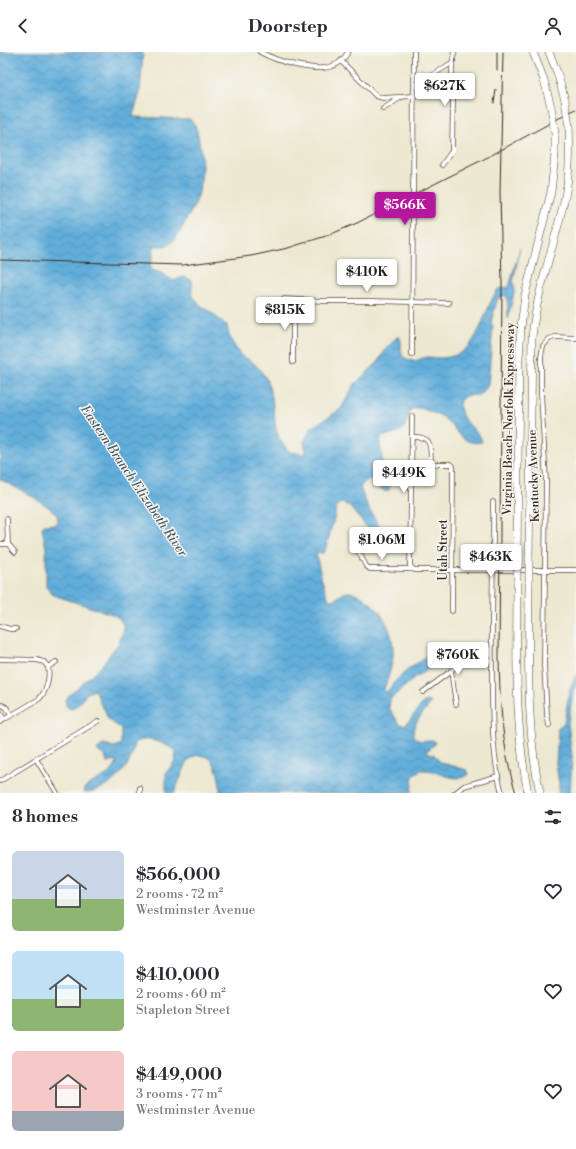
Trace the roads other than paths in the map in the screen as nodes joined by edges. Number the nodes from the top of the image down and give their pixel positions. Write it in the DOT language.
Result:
graph roads {
  1 [pos="260,52"];
  2 [pos="348,52"];
  3 [pos="414,52"];
  4 [pos="454,52"];
  5 [pos="533,52"];
  6 [pos="549,52"];
  7 [pos="341,61"];
  8 [pos="453,62"];
  9 [pos="414,85"];
  10 [pos="414,96"];
  11 [pos="400,97"];
  12 [pos="383,108"];
  13 [pos="442,165"];
  14 [pos="284,299"];
  15 [pos="296,300"];
  16 [pos="412,302"];
  17 [pos="449,302"];
  18 [pos="576,338"];
  19 [pos="412,355"];
  20 [pos="293,362"];
  21 [pos="412,416"];
  22 [pos="412,437"];
  23 [pos="412,464"];
  24 [pos="434,464"];
  25 [pos="493,502"];
  26 [pos="6,519"];
  27 [pos="0,544"];
  28 [pos="8,544"];
  29 [pos="357,549"];
  30 [pos="15,552"];
  31 [pos="412,568"];
  32 [pos="453,570"];
  33 [pos="493,570"];
  34 [pos="545,570"];
  35 [pos="576,570"];
  36 [pos="452,610"];
  37 [pos="0,626"];
  38 [pos="16,629"];
  39 [pos="0,660"];
  40 [pos="492,660"];
  41 [pos="56,662"];
  42 [pos="48,667"];
  43 [pos="451,671"];
  44 [pos="423,692"];
  45 [pos="456,704"];
  46 [pos="0,706"];
  47 [pos="0,712"];
  48 [pos="11,715"];
  49 [pos="2,721"];
  50 [pos="98,721"];
  51 [pos="549,725"];
  52 [pos="36,759"];
  53 [pos="498,776"];
  54 [pos="0,781"];
  55 [pos="57,793"];
  56 [pos="455,793"];
  57 [pos="502,793"];
  58 [pos="528,793"];
  59 [pos="540,793"];
  1 -- 7 [label="street"];
  2 -- 7 [label="street"];
  3 -- 9 [label="street"];
  4 -- 8 [label="street"];
  5 -- 58 [label="highway, Virginia Beach-Norfolk Expressway, bridge"];
  6 -- 59 [label="highway, Virginia Beach-Norfolk Expressway, bridge"];
  7 -- 11 [label="street"];
  8 -- 9 [label="street"];
  8 -- 13 [label="street"];
  9 -- 10 [label="street"];
  10 -- 11 [label="street"];
  10 -- 16 [label="street"];
  11 -- 12 [label="street"];
  14 -- 15 [label="street"];
  15 -- 16 [label="street"];
  15 -- 20 [label="street"];
  16 -- 17 [label="street"];
  16 -- 19 [label="street"];
  18 -- 34 [label="street, Kentucky Avenue"];
  21 -- 22 [label="street"];
  22 -- 23 [label="street"];
  22 -- 24 [label="street"];
  23 -- 24 [label="street"];
  23 -- 31 [label="street"];
  24 -- 32 [label="street, Utah Street"];
  25 -- 33 [label="street"];
  26 -- 28 [label="street"];
  27 -- 28 [label="street"];
  28 -- 30 [label="street"];
  29 -- 31 [label="street"];
  31 -- 32 [label="street"];
  32 -- 33 [label="street"];
  32 -- 36 [label="street, Utah Street"];
  33 -- 34 [label="street"];
  33 -- 40 [label="street"];
  34 -- 35 [label="street"];
  34 -- 51 [label="street, Kentucky Avenue"];
  37 -- 38 [label="street"];
  39 -- 42 [label="street"];
  40 -- 43 [label="street"];
  40 -- 53 [label="street"];
  41 -- 42 [label="street"];
  42 -- 48 [label="street"];
  43 -- 44 [label="street"];
  43 -- 45 [label="street"];
  46 -- 48 [label="street"];
  47 -- 49 [label="street"];
  48 -- 49 [label="street"];
  50 -- 52 [label="street"];
  52 -- 54 [label="street"];
  52 -- 55 [label="street"];
  53 -- 56 [label="street"];
  53 -- 57 [label="street"];
}
